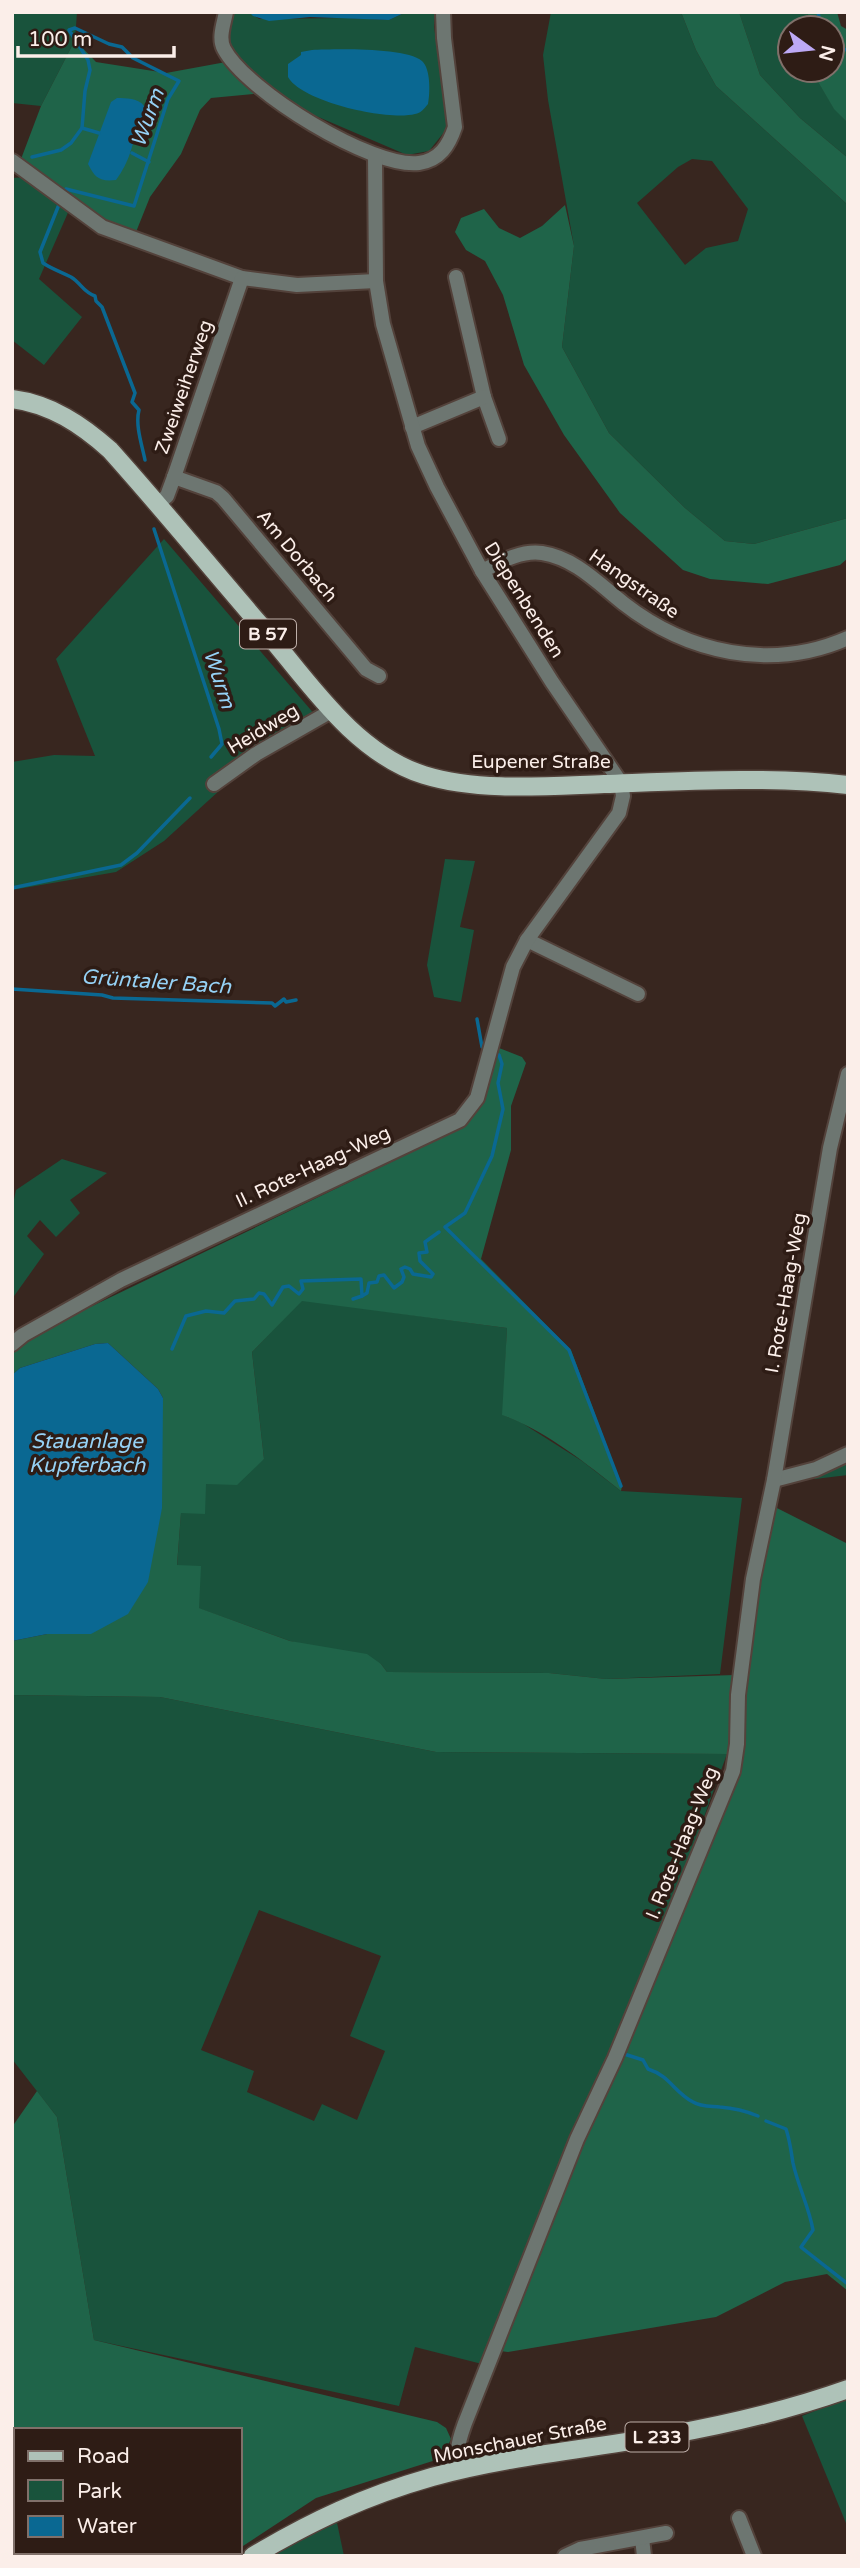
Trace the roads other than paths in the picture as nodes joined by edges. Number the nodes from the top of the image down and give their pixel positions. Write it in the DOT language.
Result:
graph roads {
  1 [pos="226,12"];
  2 [pos="443,12"];
  3 [pos="375,155"];
  4 [pos="12,161"];
  5 [pos="456,277"];
  6 [pos="242,278"];
  7 [pos="376,281"];
  8 [pos="484,397"];
  9 [pos="12,399"];
  10 [pos="412,427"];
  11 [pos="499,439"];
  12 [pos="174,477"];
  13 [pos="157,505"];
  14 [pos="482,571"];
  15 [pos="848,638"];
  16 [pos="379,676"];
  17 [pos="333,710"];
  18 [pos="621,783"];
  19 [pos="214,784"];
  20 [pos="848,785"];
  21 [pos="527,940"];
  22 [pos="638,995"];
  23 [pos="848,1074"];
  24 [pos="12,1344"];
  25 [pos="848,1454"];
  26 [pos="774,1480"];
  27 [pos="848,2389"];
  28 [pos="464,2469"];
  29 [pos="739,2518"];
  30 [pos="666,2533"];
  31 [pos="642,2538"];
  32 [pos="253,2556"];
  33 [pos="565,2556"];
  34 [pos="644,2556"];
  35 [pos="754,2556"];
  1 -- 3 [label="street"];
  2 -- 3 [label="street"];
  3 -- 7 [label="street, Diepenbenden"];
  4 -- 6 [label="street"];
  5 -- 8 [label="street"];
  6 -- 7 [label="street"];
  6 -- 12 [label="street, Zweiweiherweg"];
  7 -- 10 [label="street, Diepenbenden"];
  8 -- 10 [label="street"];
  8 -- 11 [label="street"];
  9 -- 13 [label="main road, Eupener Straße / B 57"];
  10 -- 14 [label="street, Diepenbenden"];
  12 -- 13 [label="street, Zweiweiherweg"];
  12 -- 16 [label="street, Am Dorbach"];
  13 -- 17 [label="main road, Eupener Straße / B 57"];
  14 -- 15 [label="street, Hangstraße"];
  14 -- 18 [label="street, Diepenbenden"];
  17 -- 18 [label="main road, Eupener Straße / B 57"];
  17 -- 19 [label="street, Heidweg"];
  18 -- 20 [label="main road, Eupener Straße / B 57"];
  18 -- 21 [label="street, II. Rote-Haag-Weg"];
  21 -- 22 [label="street"];
  21 -- 24 [label="street, II. Rote-Haag-Weg"];
  23 -- 26 [label="street, I. Rote-Haag-Weg"];
  25 -- 26 [label="street"];
  26 -- 28 [label="street, I. Rote-Haag-Weg"];
  27 -- 28 [label="main road, Monschauer Straße / L 233"];
  28 -- 32 [label="main road, Monschauer Straße / L 233"];
  29 -- 35 [label="street"];
  30 -- 31 [label="street"];
  31 -- 33 [label="street"];
  31 -- 34 [label="street"];
}
